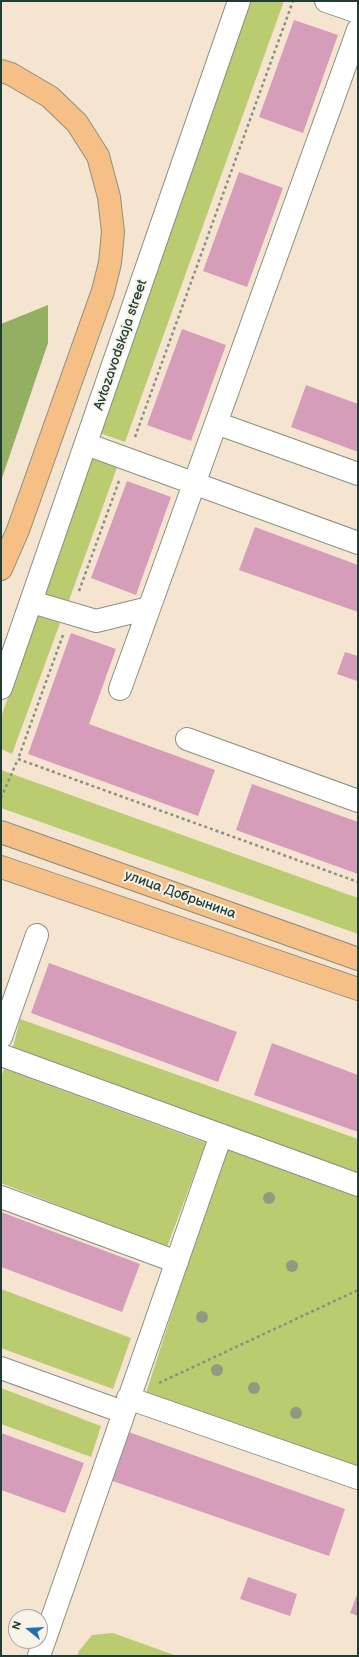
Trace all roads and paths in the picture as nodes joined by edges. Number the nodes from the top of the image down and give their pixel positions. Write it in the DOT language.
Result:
graph roads {
  1 [pos="239,1"];
  2 [pos="326,1"];
  3 [pos="358,12"];
  4 [pos="358,30"];
  5 [pos="1,71"];
  6 [pos="351,73"];
  7 [pos="216,423"];
  8 [pos="86,444"];
  9 [pos="358,474"];
  10 [pos="194,484"];
  11 [pos="358,543"];
  12 [pos="1,569"];
  13 [pos="32,602"];
  14 [pos="149,608"];
  15 [pos="1,688"];
  16 [pos="120,688"];
  17 [pos="187,739"];
  18 [pos="18,759"];
  19 [pos="1,798"];
  20 [pos="358,801"];
  21 [pos="1,832"];
  22 [pos="1,867"];
  23 [pos="37,935"];
  24 [pos="358,959"];
  25 [pos="358,989"];
  26 [pos="1,1038"];
  27 [pos="1,1055"];
  28 [pos="222,1135"];
  29 [pos="358,1184"];
  30 [pos="1,1197"];
  31 [pos="177,1262"];
  32 [pos="358,1290"];
  33 [pos="1,1368"];
  34 [pos="126,1405"];
  35 [pos="358,1478"];
  36 [pos="39,1656"];
  1 -- 8 [label="street, Avtozavodskaja street"];
  2 -- 3 [label="street"];
  4 -- 6 [label="street"];
  5 -- 12 [label="main road"];
  6 -- 7 [label="street"];
  7 -- 9 [label="street"];
  7 -- 10 [label="street"];
  8 -- 10 [label="street"];
  8 -- 13 [label="street, Avtozavodskaja street"];
  10 -- 11 [label="street"];
  10 -- 14 [label="street"];
  13 -- 14 [label="street"];
  13 -- 15 [label="street, Avtozavodskaja street"];
  14 -- 16 [label="street"];
  17 -- 20 [label="street"];
  18 -- 19 [label="path"];
  21 -- 24 [label="main road, улица Добрынина"];
  22 -- 25 [label="main road"];
  23 -- 26 [label="street"];
  27 -- 28 [label="street"];
  28 -- 29 [label="street"];
  28 -- 31 [label="street"];
  30 -- 31 [label="street"];
  31 -- 34 [label="street"];
  32 -- 34 [label="path"];
  33 -- 34 [label="street"];
  34 -- 35 [label="street"];
  34 -- 36 [label="street"];
}
